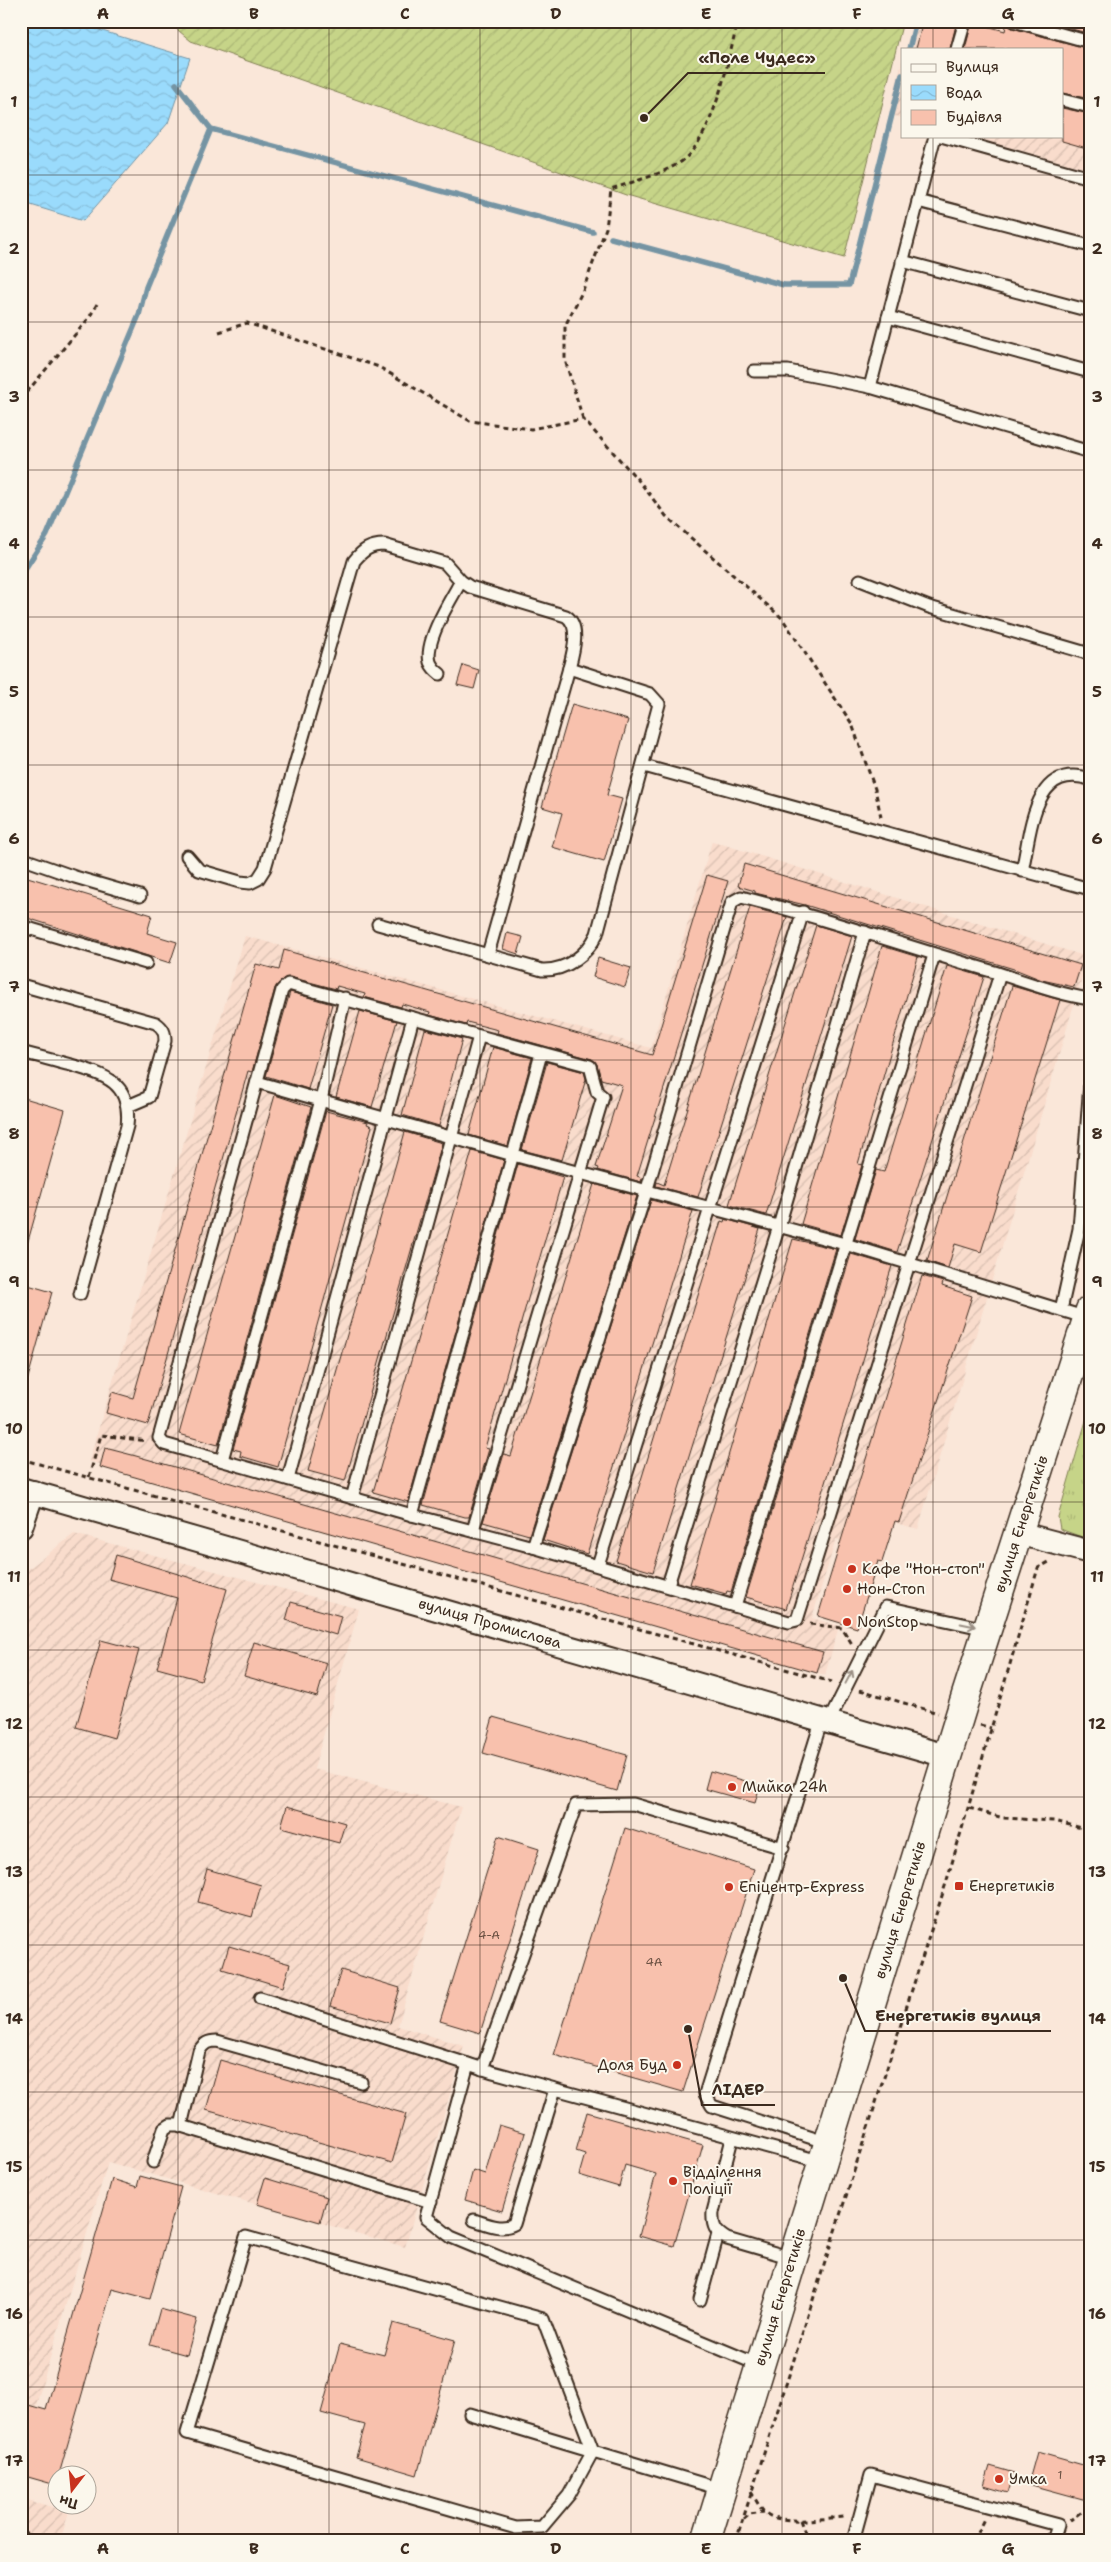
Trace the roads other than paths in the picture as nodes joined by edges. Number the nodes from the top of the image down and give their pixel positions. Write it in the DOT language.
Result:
graph roads {
  1 [pos="965,21"];
  2 [pos="1014,21"];
  3 [pos="1090,42"];
  4 [pos="958,48"];
  5 [pos="1064,101"];
  6 [pos="1090,108"];
  7 [pos="934,138"];
  8 [pos="948,138"];
  9 [pos="1090,178"];
  10 [pos="918,201"];
  11 [pos="1090,246"];
  12 [pos="902,262"];
  13 [pos="1090,311"];
  14 [pos="888,317"];
  15 [pos="754,371"];
  16 [pos="1090,372"];
  17 [pos="870,387"];
  18 [pos="1090,452"];
  19 [pos="860,580"];
  20 [pos="461,581"];
  21 [pos="1090,654"];
  22 [pos="569,668"];
  23 [pos="440,674"];
  24 [pos="644,766"];
  25 [pos="1090,779"];
  26 [pos="187,856"];
  27 [pos="21,858"];
  28 [pos="1022,871"];
  29 [pos="1090,889"];
  30 [pos="140,896"];
  31 [pos="803,912"];
  32 [pos="378,924"];
  33 [pos="21,926"];
  34 [pos="865,932"];
  35 [pos="488,954"];
  36 [pos="934,954"];
  37 [pos="146,963"];
  38 [pos="1000,974"];
  39 [pos="21,985"];
  40 [pos="345,998"];
  41 [pos="1090,999"];
  42 [pos="413,1018"];
  43 [pos="479,1036"];
  44 [pos="21,1052"];
  45 [pos="541,1054"];
  46 [pos="257,1082"];
  47 [pos="1090,1083"];
  48 [pos="320,1100"];
  49 [pos="128,1106"];
  50 [pos="384,1119"];
  51 [pos="451,1137"];
  52 [pos="513,1155"];
  53 [pos="580,1172"];
  54 [pos="647,1189"];
  55 [pos="711,1208"];
  56 [pos="779,1226"];
  57 [pos="845,1244"];
  58 [pos="909,1264"];
  59 [pos="80,1294"];
  60 [pos="1061,1310"];
  61 [pos="1088,1314"];
  62 [pos="222,1460"];
  63 [pos="288,1479"];
  64 [pos="27,1490"];
  65 [pos="352,1498"];
  66 [pos="412,1515"];
  67 [pos="21,1527"];
  68 [pos="473,1530"];
  69 [pos="1018,1533"];
  70 [pos="533,1548"];
  71 [pos="1090,1552"];
  72 [pos="598,1565"];
  73 [pos="668,1586"];
  74 [pos="734,1606"];
  75 [pos="986,1629"];
  76 [pos="825,1720"];
  77 [pos="946,1756"];
  78 [pos="782,1848"];
  79 [pos="260,1998"];
  80 [pos="468,2064"];
  81 [pos="482,2068"];
  82 [pos="361,2082"];
  83 [pos="555,2089"];
  84 [pos="181,2126"];
  85 [pos="732,2139"];
  86 [pos="825,2153"];
  87 [pos="153,2162"];
  88 [pos="431,2202"];
  89 [pos="474,2220"];
  90 [pos="718,2234"];
  91 [pos="792,2258"];
  92 [pos="700,2300"];
  93 [pos="759,2365"];
  94 [pos="470,2414"];
  95 [pos="593,2451"];
  96 [pos="720,2489"];
  97 [pos="21,2538"];
  98 [pos="26,2541"];
  99 [pos="706,2541"];
  100 [pos="853,2541"];
  101 [pos="1053,2541"];
  1 -- 4 [label="lane"];
  2 -- 3 [label="lane"];
  5 -- 6 [label="lane"];
  7 -- 10 [label="lane"];
  8 -- 9 [label="lane"];
  10 -- 11 [label="lane"];
  10 -- 12 [label="lane"];
  12 -- 13 [label="lane"];
  12 -- 14 [label="lane"];
  14 -- 16 [label="lane"];
  14 -- 17 [label="lane"];
  15 -- 17 [label="lane"];
  17 -- 18 [label="lane"];
  19 -- 21 [label="lane"];
  20 -- 22 [label="lane"];
  20 -- 23 [label="lane"];
  20 -- 26 [label="lane"];
  22 -- 24 [label="lane"];
  22 -- 35 [label="lane"];
  24 -- 28 [label="lane"];
  24 -- 35 [label="lane"];
  25 -- 28 [label="lane"];
  27 -- 30 [label="lane"];
  28 -- 29 [label="lane"];
  31 -- 34 [label="lane"];
  31 -- 54 [label="lane"];
  31 -- 55 [label="lane"];
  32 -- 35 [label="lane"];
  33 -- 37 [label="lane"];
  34 -- 36 [label="lane"];
  34 -- 56 [label="lane"];
  36 -- 38 [label="lane"];
  36 -- 57 [label="lane"];
  38 -- 41 [label="lane"];
  38 -- 58 [label="lane"];
  39 -- 49 [label="lane"];
  40 -- 42 [label="lane"];
  40 -- 46 [label="lane"];
  40 -- 48 [label="lane"];
  42 -- 43 [label="lane"];
  42 -- 50 [label="lane"];
  43 -- 45 [label="lane"];
  43 -- 51 [label="lane"];
  44 -- 49 [label="lane"];
  45 -- 52 [label="lane"];
  45 -- 53 [label="lane"];
  46 -- 48 [label="lane"];
  46 -- 62 [label="lane"];
  47 -- 60 [label="lane"];
  48 -- 50 [label="lane"];
  48 -- 62 [label="lane"];
  49 -- 59 [label="lane"];
  50 -- 51 [label="lane"];
  50 -- 63 [label="lane"];
  51 -- 52 [label="lane"];
  51 -- 65 [label="lane"];
  52 -- 53 [label="lane"];
  52 -- 66 [label="lane"];
  53 -- 54 [label="lane"];
  53 -- 68 [label="lane"];
  54 -- 55 [label="lane"];
  54 -- 70 [label="lane"];
  55 -- 56 [label="lane"];
  55 -- 72 [label="lane"];
  56 -- 57 [label="lane"];
  56 -- 73 [label="lane"];
  57 -- 58 [label="lane"];
  57 -- 74 [label="lane"];
  58 -- 60 [label="lane"];
  58 -- 74 [label="lane"];
  60 -- 61 [label="lane"];
  61 -- 69 [label="main road, вулиця Енергетиків"];
  62 -- 63 [label="lane"];
  63 -- 65 [label="lane"];
  64 -- 67 [label="street, вулиця Промислова"];
  64 -- 76 [label="street, вулиця Промислова"];
  65 -- 66 [label="lane"];
  66 -- 68 [label="lane"];
  68 -- 70 [label="lane"];
  69 -- 71 [label="street"];
  69 -- 75 [label="main road, вулиця Енергетиків"];
  70 -- 72 [label="lane"];
  72 -- 73 [label="lane"];
  73 -- 74 [label="lane"];
  76 -- 75 [label="lane, one-way"];
  75 -- 77 [label="main road, вулиця Енергетиків"];
  76 -- 77 [label="street, вулиця Промислова"];
  76 -- 78 [label="lane"];
  77 -- 86 [label="main road, вулиця Енергетиків"];
  78 -- 81 [label="lane"];
  78 -- 86 [label="lane"];
  79 -- 80 [label="lane"];
  80 -- 81 [label="lane"];
  80 -- 88 [label="lane"];
  81 -- 83 [label="lane"];
  82 -- 84 [label="lane"];
  83 -- 85 [label="lane"];
  83 -- 89 [label="lane"];
  84 -- 87 [label="lane"];
  84 -- 88 [label="lane"];
  85 -- 86 [label="lane"];
  85 -- 90 [label="lane"];
  86 -- 91 [label="main road, вулиця Енергетиків"];
  88 -- 93 [label="lane"];
  90 -- 91 [label="lane"];
  90 -- 92 [label="lane"];
  91 -- 93 [label="main road, вулиця Енергетиків"];
  93 -- 96 [label="main road, вулиця Енергетиків"];
  94 -- 95 [label="lane"];
  95 -- 95 [label="lane"];
  95 -- 96 [label="lane"];
  96 -- 99 [label="main road, вулиця Енергетиків"];
  97 -- 98 [label="lane"];
  100 -- 101 [label="lane"];
}
